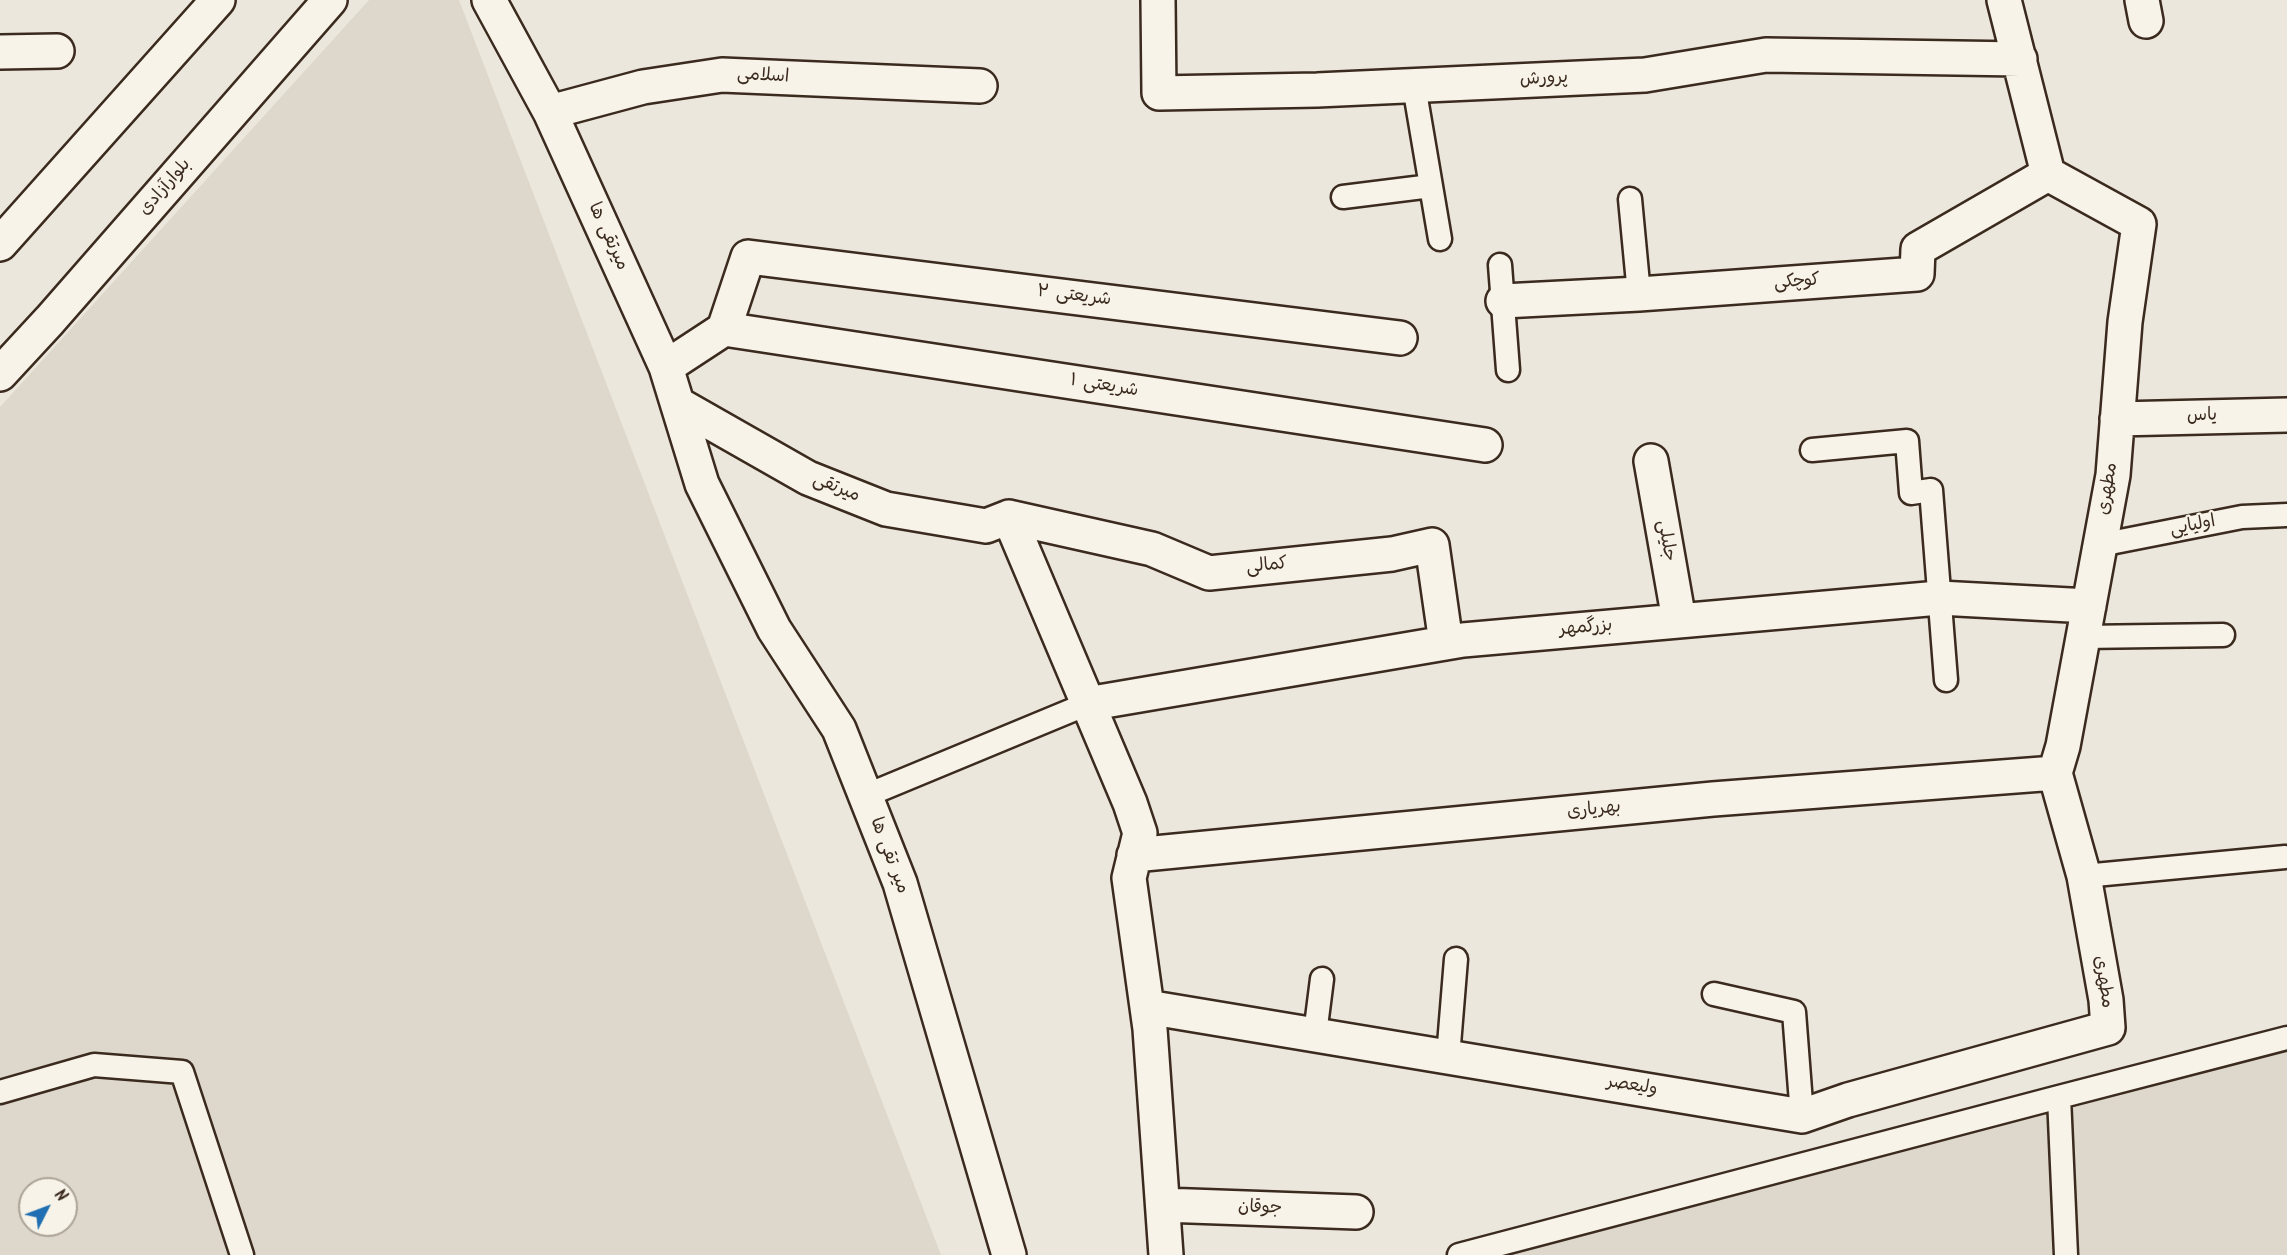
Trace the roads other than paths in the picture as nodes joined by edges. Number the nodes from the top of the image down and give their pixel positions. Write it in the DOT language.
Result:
graph roads {
  1 [pos="218,0"];
  2 [pos="330,0"];
  3 [pos="489,0"];
  4 [pos="1158,0"];
  5 [pos="2004,0"];
  6 [pos="57,51"];
  7 [pos="0,52"];
  8 [pos="2020,59"];
  9 [pos="980,86"];
  10 [pos="1414,86"];
  11 [pos="550,112"];
  12 [pos="2048,174"];
  13 [pos="1431,186"];
  14 [pos="1343,197"];
  15 [pos="1630,199"];
  16 [pos="1440,239"];
  17 [pos="0,244"];
  18 [pos="1500,265"];
  19 [pos="1639,294"];
  20 [pos="1503,301"];
  21 [pos="724,329"];
  22 [pos="1400,338"];
  23 [pos="666,367"];
  24 [pos="1508,370"];
  25 [pos="0,374"];
  26 [pos="678,404"];
  27 [pos="2287,414"];
  28 [pos="2117,419"];
  29 [pos="1485,445"];
  30 [pos="1812,450"];
  31 [pos="1651,461"];
  32 [pos="702,484"];
  33 [pos="2287,515"];
  34 [pos="1009,517"];
  35 [pos="2100,545"];
  36 [pos="1939,598"];
  37 [pos="1679,620"];
  38 [pos="2086,622"];
  39 [pos="2223,635"];
  40 [pos="1446,643"];
  41 [pos="1946,680"];
  42 [pos="1087,704"];
  43 [pos="2055,773"];
  44 [pos="865,796"];
  45 [pos="1134,855"];
  46 [pos="2285,857"];
  47 [pos="2084,876"];
  48 [pos="1456,959"];
  49 [pos="1322,979"];
  50 [pos="1714,994"];
  51 [pos="1147,1007"];
  52 [pos="2108,1028"];
  53 [pos="1315,1034"];
  54 [pos="2287,1038"];
  55 [pos="1448,1057"];
  56 [pos="0,1092"];
  57 [pos="2059,1097"];
  58 [pos="1802,1116"];
  59 [pos="1163,1205"];
  60 [pos="1356,1212"];
  61 [pos="242,1255"];
  62 [pos="1010,1255"];
  63 [pos="1166,1255"];
  64 [pos="1459,1255"];
  65 [pos="2066,1255"];
  1 -- 17 [label="street"];
  2 -- 25 [label="street, بلوارآزادی"];
  3 -- 11 [label="street, میرتقی ها"];
  4 -- 10 [label="street, پرورش"];
  5 -- 8 [label="street"];
  6 -- 7 [label="street"];
  8 -- 10 [label="street, پرورش"];
  8 -- 12 [label="street"];
  9 -- 11 [label="street, اسلامی"];
  10 -- 13 [label="lane"];
  11 -- 23 [label="street, میرتقی ها"];
  12 -- 19 [label="street, کوچکی"];
  12 -- 28 [label="street, مطهری"];
  13 -- 14 [label="lane"];
  13 -- 16 [label="lane"];
  15 -- 19 [label="lane"];
  18 -- 20 [label="lane"];
  19 -- 20 [label="street, کوچکی"];
  20 -- 24 [label="lane"];
  21 -- 22 [label="street, شریعتی ۲"];
  21 -- 23 [label="street"];
  21 -- 29 [label="street, شریعتی ۱"];
  23 -- 26 [label="street, میرتقی ها"];
  26 -- 32 [label="street, میرتقی ها"];
  26 -- 34 [label="street, میرتقی"];
  27 -- 28 [label="street, یاس"];
  28 -- 35 [label="street, مطهری"];
  30 -- 36 [label="lane"];
  31 -- 37 [label="street, جلیلی"];
  32 -- 44 [label="street, میر تقی ها"];
  33 -- 35 [label="lane, اولیایی"];
  34 -- 40 [label="street, کمالی"];
  34 -- 42 [label="street"];
  35 -- 38 [label="street, مطهری"];
  36 -- 37 [label="street, بزرگمهر"];
  36 -- 38 [label="street, بزرگمهر"];
  36 -- 41 [label="lane"];
  37 -- 40 [label="street, بزرگمهر"];
  38 -- 39 [label="lane"];
  38 -- 43 [label="street, مطهری"];
  40 -- 42 [label="street, بزرگمهر"];
  42 -- 44 [label="lane"];
  42 -- 45 [label="street"];
  43 -- 45 [label="street, بهریاری"];
  43 -- 47 [label="street, مطهری"];
  44 -- 62 [label="street, میر تقی ها"];
  45 -- 51 [label="street"];
  46 -- 47 [label="lane"];
  47 -- 52 [label="street, مطهری"];
  48 -- 55 [label="lane"];
  49 -- 53 [label="lane"];
  50 -- 58 [label="lane"];
  51 -- 53 [label="street, ولیعصر"];
  51 -- 59 [label="street"];
  52 -- 58 [label="street, ولیعصر"];
  53 -- 55 [label="street, ولیعصر"];
  54 -- 57 [label="lane"];
  55 -- 58 [label="street, ولیعصر"];
  56 -- 61 [label="lane"];
  57 -- 64 [label="lane"];
  57 -- 65 [label="lane"];
  59 -- 60 [label="street, جوقان"];
  59 -- 63 [label="street"];
}
